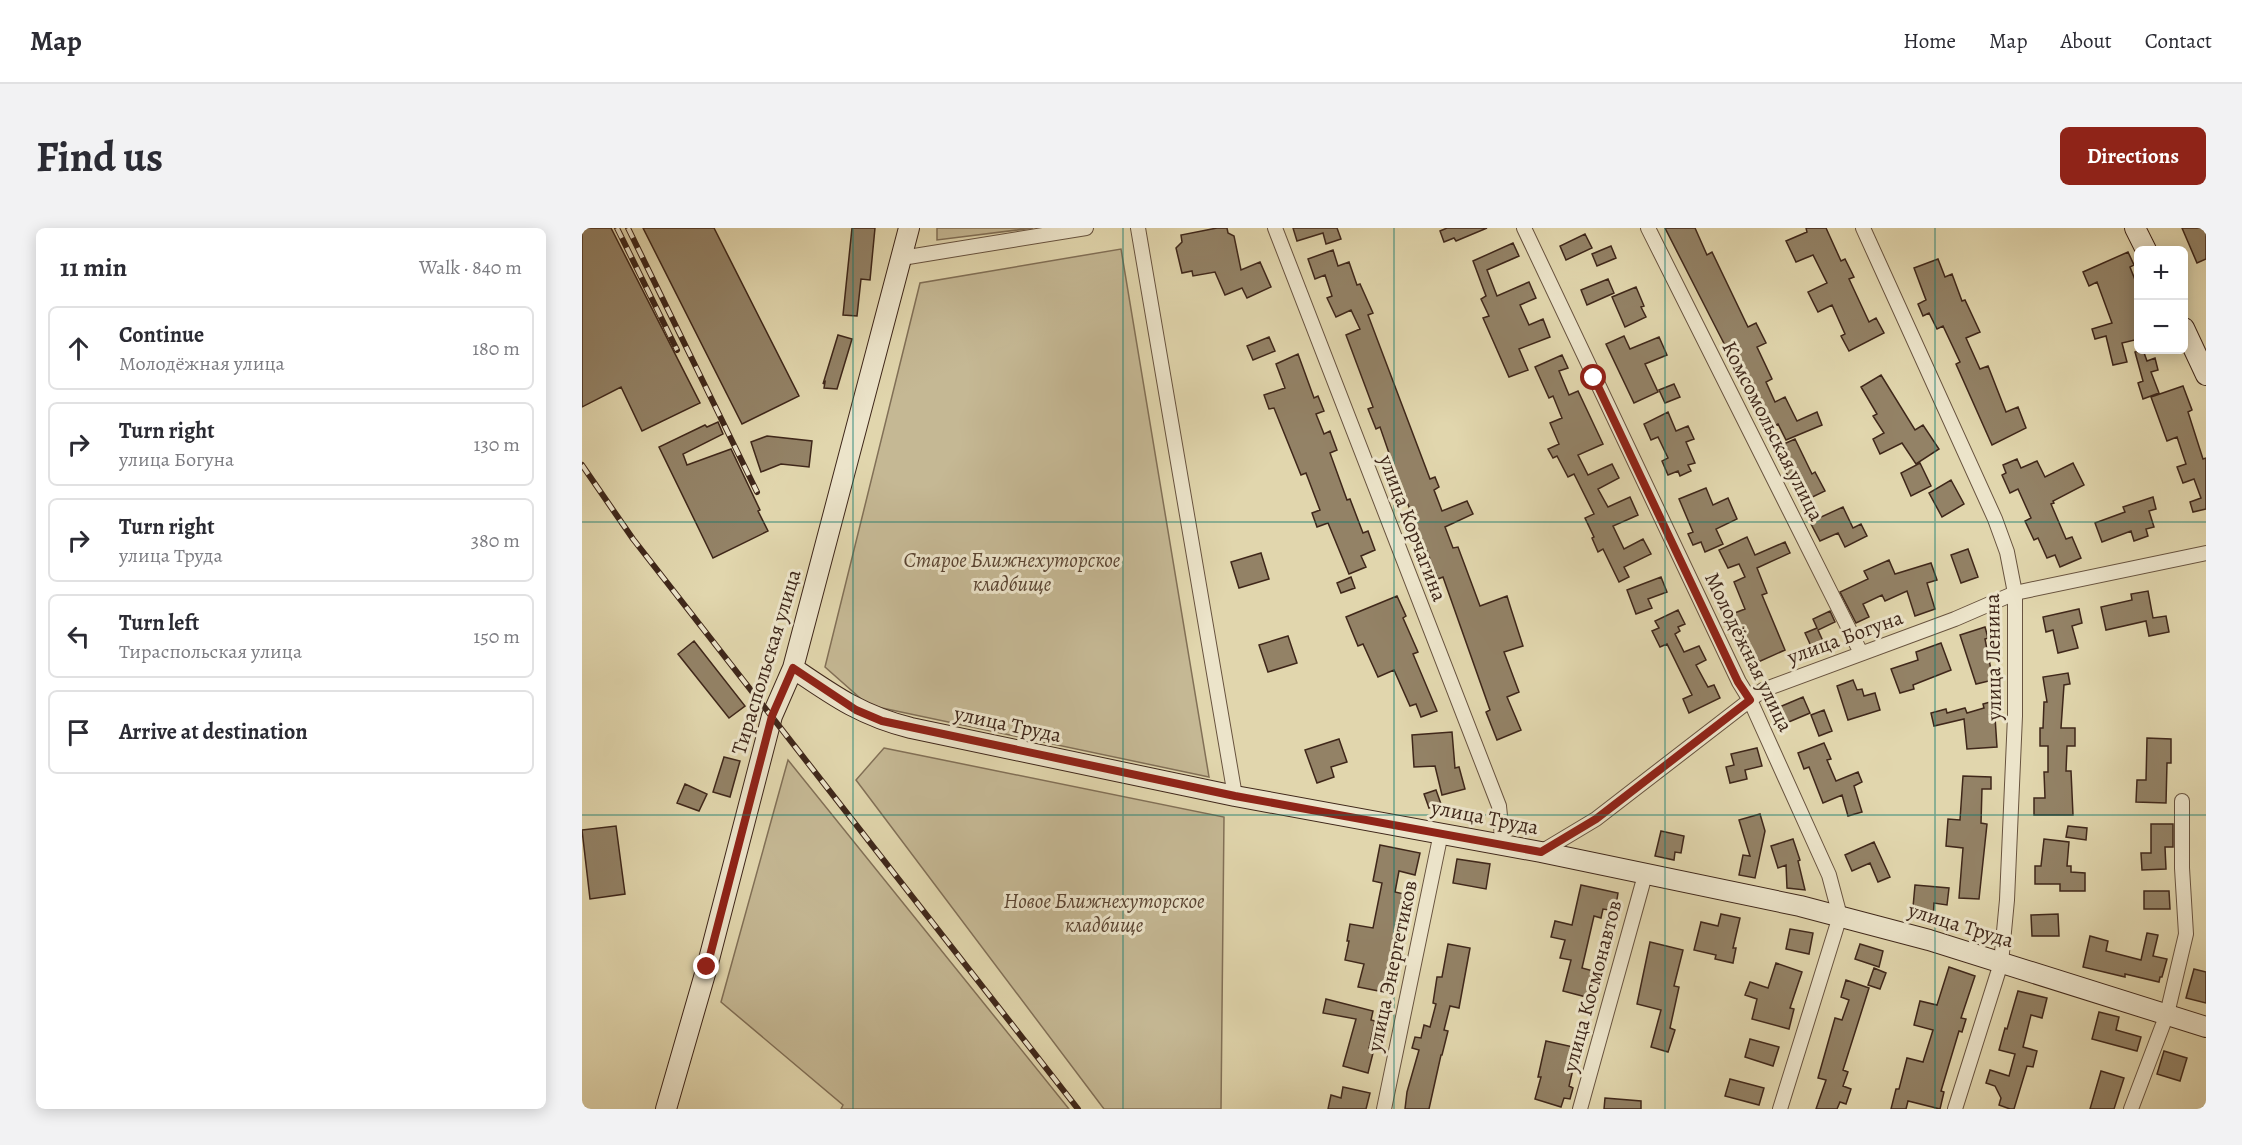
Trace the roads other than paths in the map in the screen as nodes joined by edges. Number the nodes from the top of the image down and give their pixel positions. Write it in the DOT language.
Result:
graph roads {
  1 [pos="909,228"];
  2 [pos="1086,228"];
  3 [pos="1138,228"];
  4 [pos="1275,228"];
  5 [pos="1524,228"];
  6 [pos="1648,228"];
  7 [pos="1863,228"];
  8 [pos="2135,228"];
  9 [pos="2144,246"];
  10 [pos="902,258"];
  11 [pos="2188,337"];
  12 [pos="2206,375"];
  13 [pos="2206,553"];
  14 [pos="2015,593"];
  15 [pos="1861,653"];
  16 [pos="793,668"];
  17 [pos="1750,700"];
  18 [pos="1235,796"];
  19 [pos="2182,801"];
  20 [pos="1441,833"];
  21 [pos="1503,846"];
  22 [pos="1541,852"];
  23 [pos="1645,874"];
  24 [pos="1840,916"];
  25 [pos="2001,963"];
  26 [pos="2167,1014"];
  27 [pos="2206,1027"];
  28 [pos="666,1109"];
  29 [pos="1384,1109"];
  30 [pos="1580,1109"];
  31 [pos="1780,1109"];
  32 [pos="1954,1109"];
  33 [pos="2131,1109"];
  1 -- 10 [label="street, Тираспольская улица"];
  2 -- 10 [label="street"];
  3 -- 18 [label="street"];
  4 -- 21 [label="street, улица Корчагина"];
  5 -- 17 [label="street, Молодёжная улица"];
  6 -- 15 [label="street, Комсомольская улица"];
  7 -- 14 [label="street, улица Ленина"];
  8 -- 9 [label="street"];
  10 -- 16 [label="street, Тираспольская улица"];
  11 -- 12 [label="street"];
  13 -- 14 [label="street, улица Богуна"];
  14 -- 15 [label="street, улица Богуна"];
  14 -- 25 [label="street, улица Ленина"];
  15 -- 17 [label="street, улица Богуна"];
  16 -- 18 [label="street, улица Труда"];
  16 -- 28 [label="street, Тираспольская улица"];
  17 -- 22 [label="street, улица Богуна"];
  17 -- 24 [label="street, Молодёжная улица"];
  18 -- 20 [label="street, улица Труда"];
  19 -- 26 [label="street"];
  20 -- 21 [label="street, улица Труда"];
  20 -- 29 [label="street, улица Энергетиков"];
  21 -- 22 [label="street, улица Труда"];
  22 -- 23 [label="street, улица Труда"];
  23 -- 24 [label="street, улица Труда"];
  23 -- 30 [label="street, улица Космонавтов"];
  24 -- 25 [label="street, улица Труда"];
  24 -- 31 [label="street"];
  25 -- 26 [label="street, улица Труда"];
  25 -- 32 [label="street, улица Ленина"];
  26 -- 27 [label="street, улица Труда"];
  26 -- 33 [label="street"];
}
